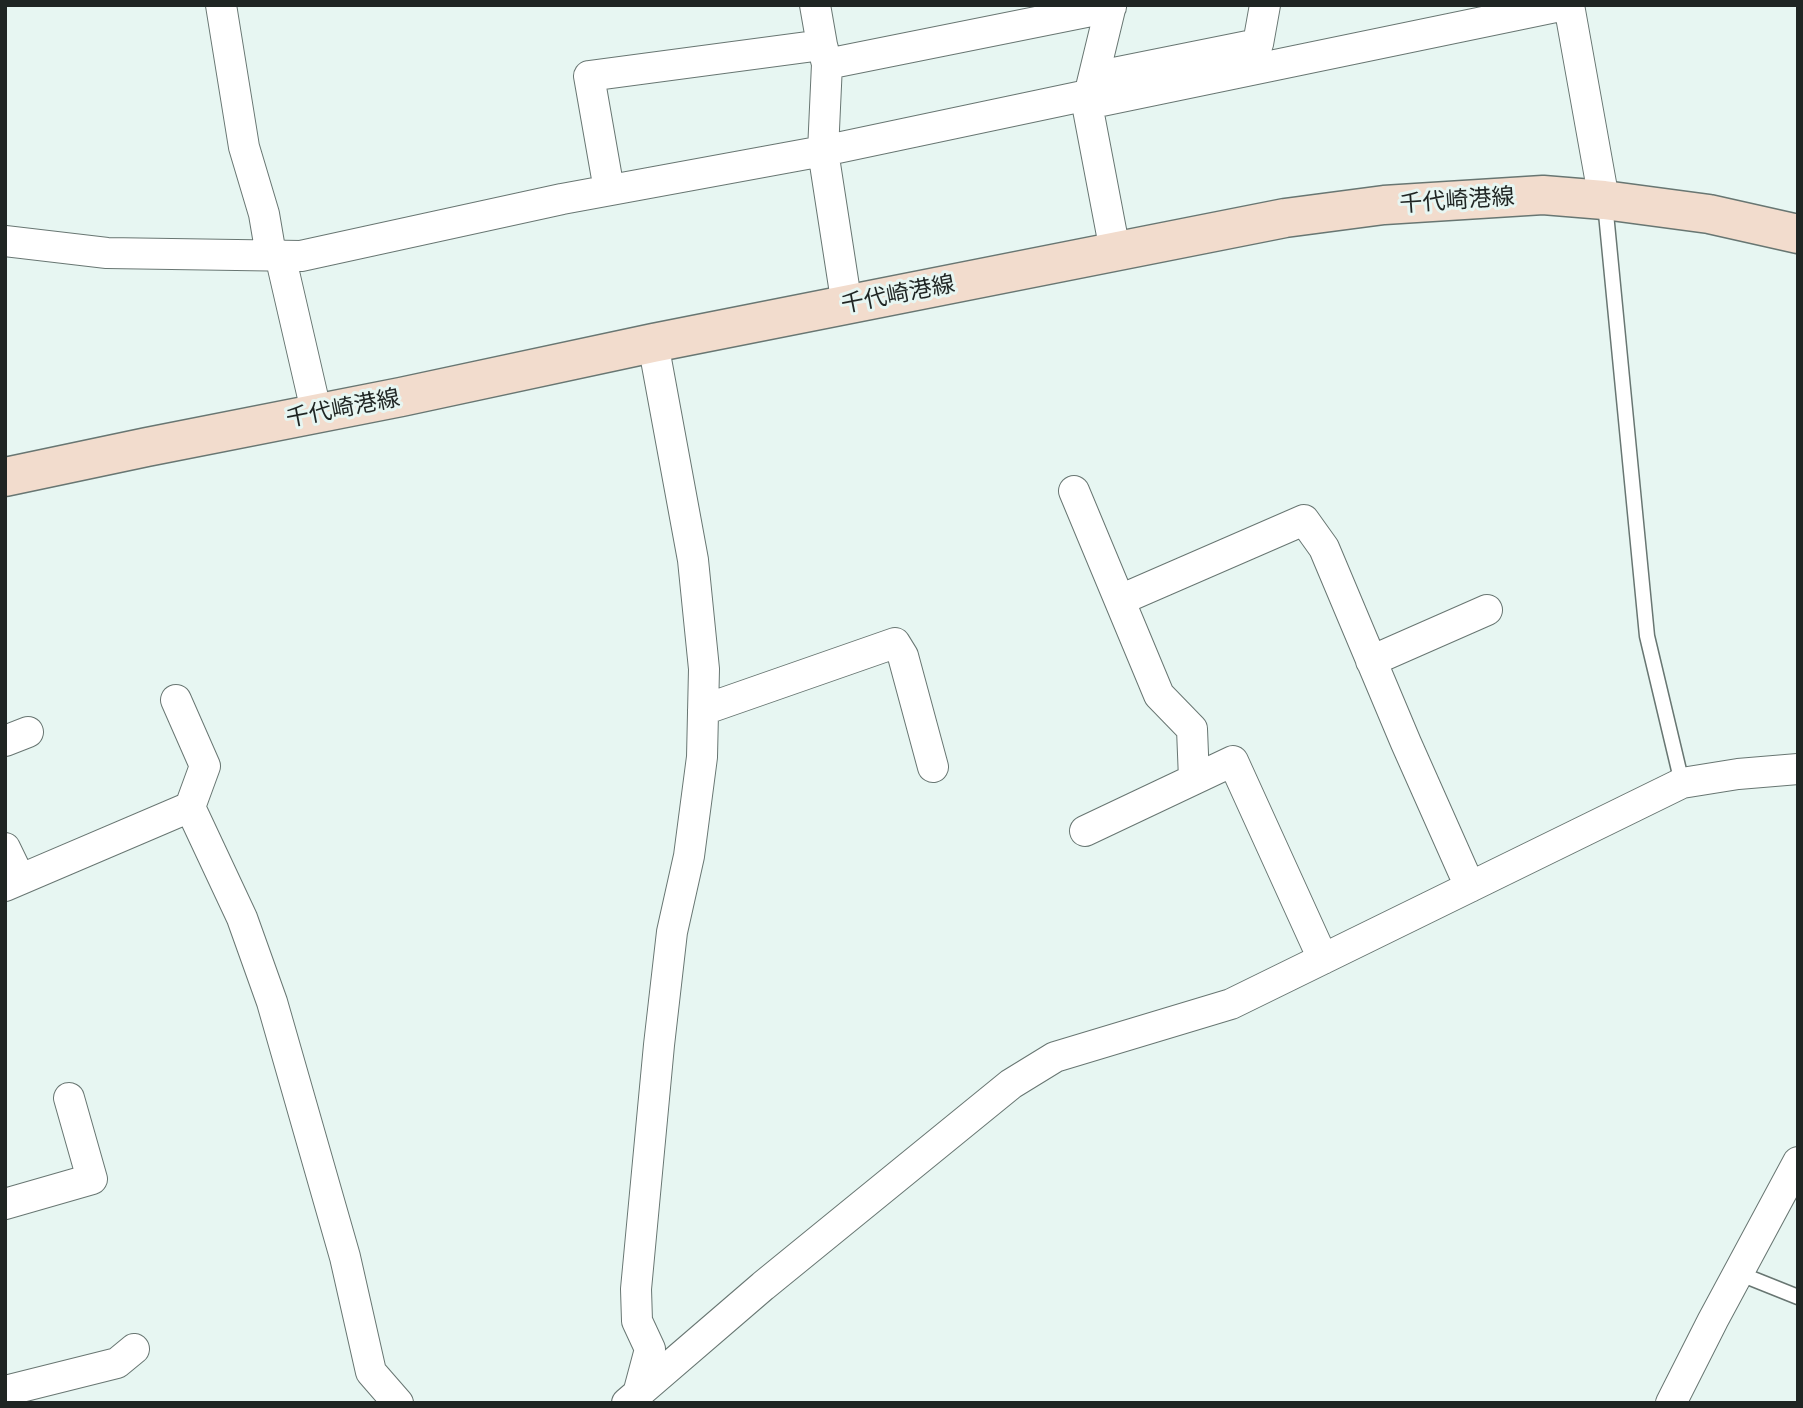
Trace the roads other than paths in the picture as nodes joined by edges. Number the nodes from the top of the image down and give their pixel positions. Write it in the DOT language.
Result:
graph roads {
  1 [pos="221,5"];
  2 [pos="815,5"];
  3 [pos="1265,5"];
  4 [pos="1567,5"];
  5 [pos="1111,6"];
  6 [pos="825,55"];
  7 [pos="1090,92"];
  8 [pos="823,151"];
  9 [pos="608,190"];
  10 [pos="1604,200"];
  11 [pos="1798,234"];
  12 [pos="5,241"];
  13 [pos="1115,251"];
  14 [pos="275,255"];
  15 [pos="847,306"];
  16 [pos="653,343"];
  17 [pos="317,415"];
  18 [pos="5,477"];
  19 [pos="1074,491"];
  20 [pos="1120,600"];
  21 [pos="1487,610"];
  22 [pos="1371,661"];
  23 [pos="176,700"];
  24 [pos="703,710"];
  25 [pos="933,767"];
  26 [pos="1798,769"];
  27 [pos="1195,779"];
  28 [pos="1682,783"];
  29 [pos="190,807"];
  30 [pos="1085,831"];
  31 [pos="5,848"];
  32 [pos="13,882"];
  33 [pos="1470,887"];
  34 [pos="1323,959"];
  35 [pos="69,1098"];
  36 [pos="1798,1162"];
  37 [pos="5,1204"];
  38 [pos="1738,1273"];
  39 [pos="1798,1297"];
  40 [pos="134,1349"];
  41 [pos="5,1391"];
  42 [pos="634,1399"];
  43 [pos="398,1403"];
  44 [pos="1671,1403"];
  1 -- 14 [label="street"];
  2 -- 6 [label="street"];
  3 -- 7 [label="street"];
  4 -- 7 [label="street"];
  4 -- 10 [label="street"];
  5 -- 6 [label="street"];
  5 -- 7 [label="street"];
  6 -- 8 [label="street"];
  6 -- 9 [label="street"];
  7 -- 8 [label="street"];
  7 -- 13 [label="street"];
  8 -- 9 [label="street"];
  8 -- 15 [label="street"];
  9 -- 14 [label="street"];
  10 -- 11 [label="main road, 千代崎港線"];
  10 -- 13 [label="main road, 千代崎港線"];
  10 -- 28 [label="lane"];
  12 -- 14 [label="street"];
  13 -- 15 [label="main road, 千代崎港線"];
  14 -- 17 [label="street"];
  15 -- 16 [label="main road, 千代崎港線"];
  16 -- 17 [label="main road, 千代崎港線"];
  16 -- 24 [label="street"];
  17 -- 18 [label="main road, 千代崎港線"];
  19 -- 20 [label="street"];
  20 -- 22 [label="street"];
  20 -- 27 [label="street"];
  21 -- 22 [label="street"];
  22 -- 33 [label="street"];
  23 -- 29 [label="street"];
  24 -- 25 [label="street"];
  24 -- 42 [label="street"];
  26 -- 28 [label="street"];
  27 -- 30 [label="street"];
  27 -- 34 [label="street"];
  28 -- 33 [label="street"];
  29 -- 32 [label="street"];
  29 -- 43 [label="street"];
  31 -- 32 [label="street"];
  33 -- 34 [label="street"];
  34 -- 42 [label="street"];
  35 -- 37 [label="street"];
  36 -- 38 [label="street"];
  38 -- 39 [label="lane"];
  38 -- 44 [label="street"];
  40 -- 41 [label="street"];
}
